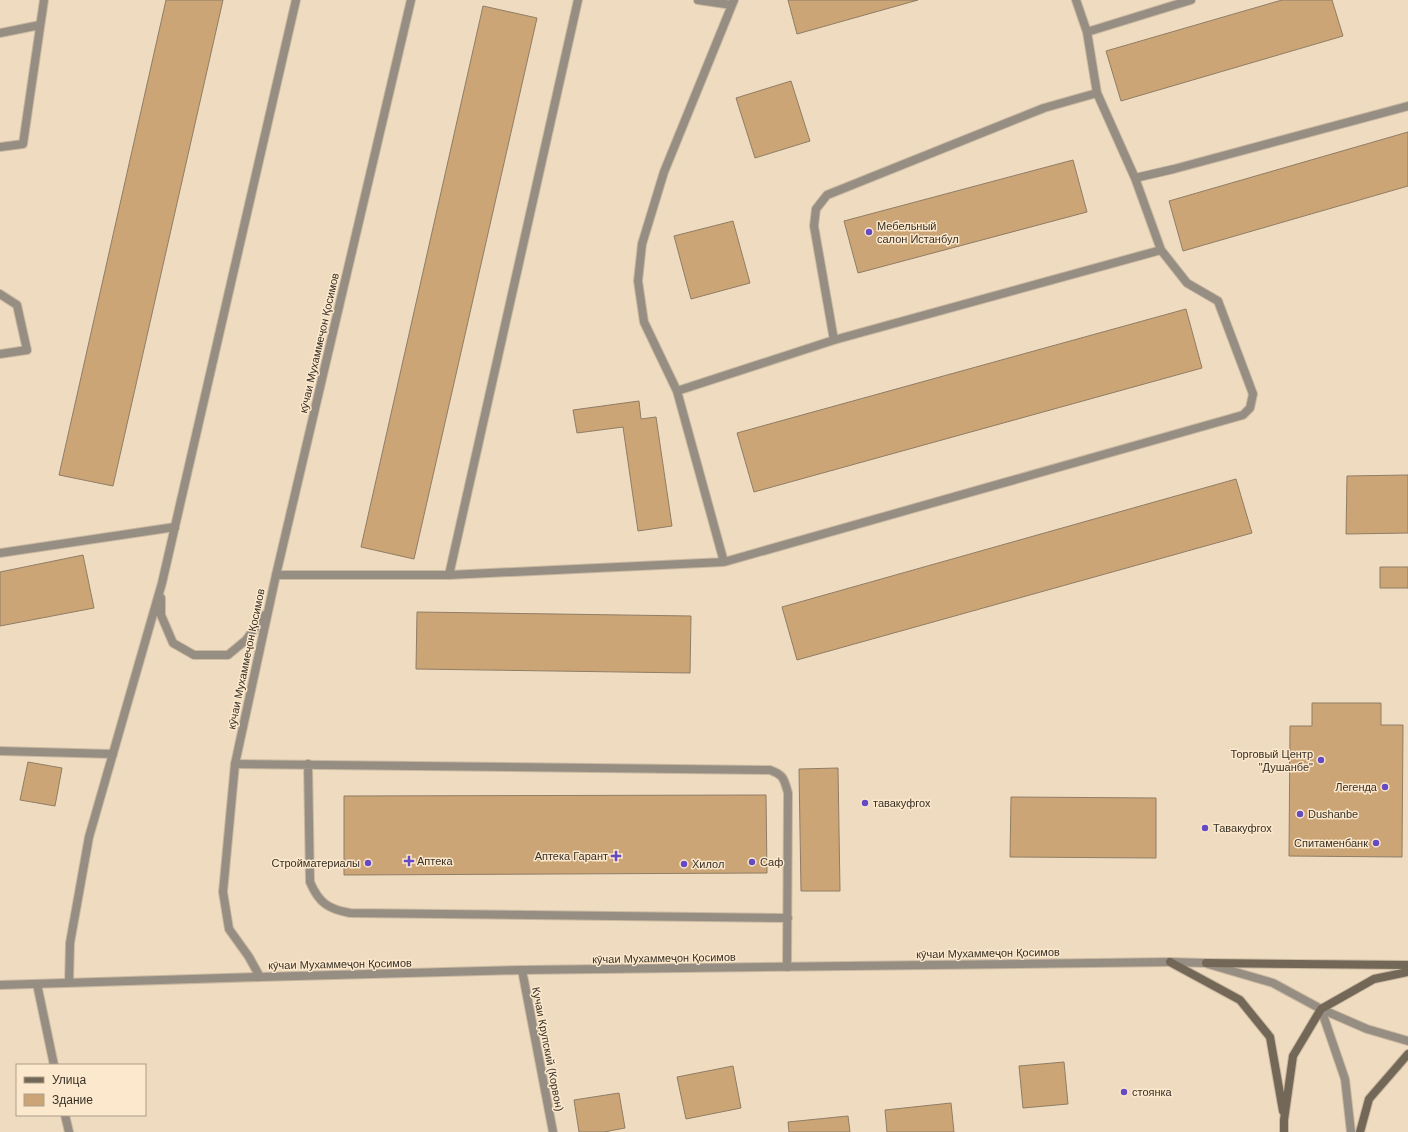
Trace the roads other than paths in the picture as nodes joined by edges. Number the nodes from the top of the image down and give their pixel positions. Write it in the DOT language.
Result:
graph roads {
  1 [pos="44,0"];
  2 [pos="296,0"];
  3 [pos="411,0"];
  4 [pos="578,0"];
  5 [pos="698,0"];
  6 [pos="1076,0"];
  7 [pos="1191,0"];
  8 [pos="733,2"];
  9 [pos="40,25"];
  10 [pos="1087,32"];
  11 [pos="0,33"];
  12 [pos="1097,93"];
  13 [pos="1408,106"];
  14 [pos="0,147"];
  15 [pos="1136,178"];
  16 [pos="1161,250"];
  17 [pos="0,294"];
  18 [pos="834,340"];
  19 [pos="0,354"];
  20 [pos="677,391"];
  21 [pos="175,527"];
  22 [pos="0,553"];
  23 [pos="724,562"];
  24 [pos="276,575"];
  25 [pos="449,575"];
  26 [pos="162,583"];
  27 [pos="267,613"];
  28 [pos="0,751"];
  29 [pos="113,754"];
  30 [pos="235,764"];
  31 [pos="308,764"];
  32 [pos="788,918"];
  33 [pos="1170,962"];
  34 [pos="1206,964"];
  35 [pos="1408,965"];
  36 [pos="787,967"];
  37 [pos="522,970"];
  38 [pos="1408,972"];
  39 [pos="260,977"];
  40 [pos="69,983"];
  41 [pos="37,984"];
  42 [pos="0,986"];
  43 [pos="1321,1009"];
  44 [pos="1408,1041"];
  45 [pos="1408,1054"];
  46 [pos="54,1064"];
  47 [pos="65,1116"];
  48 [pos="1284,1120"];
  49 [pos="69,1132"];
  50 [pos="553,1132"];
  51 [pos="1284,1132"];
  52 [pos="1351,1132"];
  53 [pos="1360,1132"];
  1 -- 9 [label="street"];
  2 -- 21 [label="street"];
  3 -- 24 [label="street, кӯчаи Мухаммеҷон Қосимов"];
  4 -- 25 [label="street"];
  5 -- 8 [label="street"];
  6 -- 10 [label="street"];
  7 -- 10 [label="street"];
  8 -- 20 [label="street"];
  9 -- 11 [label="street"];
  9 -- 14 [label="street"];
  10 -- 12 [label="street"];
  12 -- 15 [label="street"];
  12 -- 18 [label="street"];
  13 -- 15 [label="street"];
  15 -- 16 [label="street"];
  16 -- 18 [label="street"];
  16 -- 23 [label="street"];
  17 -- 19 [label="street"];
  18 -- 20 [label="street"];
  20 -- 23 [label="street"];
  21 -- 22 [label="street"];
  21 -- 26 [label="street"];
  23 -- 25 [label="street"];
  24 -- 25 [label="street"];
  24 -- 27 [label="street, кӯчаи Мухаммеҷон Қосимов"];
  26 -- 27 [label="street"];
  26 -- 29 [label="street"];
  27 -- 30 [label="street, кӯчаи Мухаммеҷон Қосимов"];
  28 -- 29 [label="street"];
  29 -- 40 [label="street"];
  30 -- 31 [label="street"];
  30 -- 39 [label="street, кӯчаи Мухаммеҷон Қосимов"];
  31 -- 32 [label="street"];
  31 -- 32 [label="street"];
  32 -- 36 [label="street"];
  33 -- 34 [label="street, кӯчаи Мухаммеҷон Қосимов"];
  33 -- 36 [label="street, кӯчаи Мухаммеҷон Қосимов"];
  33 -- 48 [label="main road"];
  34 -- 35 [label="main road"];
  34 -- 43 [label="street, кӯчаи Мухаммеҷон Қосимов"];
  36 -- 37 [label="street, кӯчаи Мухаммеҷон Қосимов"];
  37 -- 39 [label="street, кӯчаи Мухаммеҷон Қосимов"];
  37 -- 50 [label="street, Кучаи Крупский (Корвон)"];
  38 -- 43 [label="main road"];
  39 -- 40 [label="street"];
  40 -- 41 [label="street"];
  41 -- 42 [label="street"];
  41 -- 46 [label="street"];
  43 -- 44 [label="street, кӯчаи Мухаммеҷон Қосимов"];
  43 -- 48 [label="main road"];
  43 -- 52 [label="street"];
  45 -- 53 [label="main road"];
  47 -- 49 [label="street"];
  48 -- 51 [label="main road"];
}
